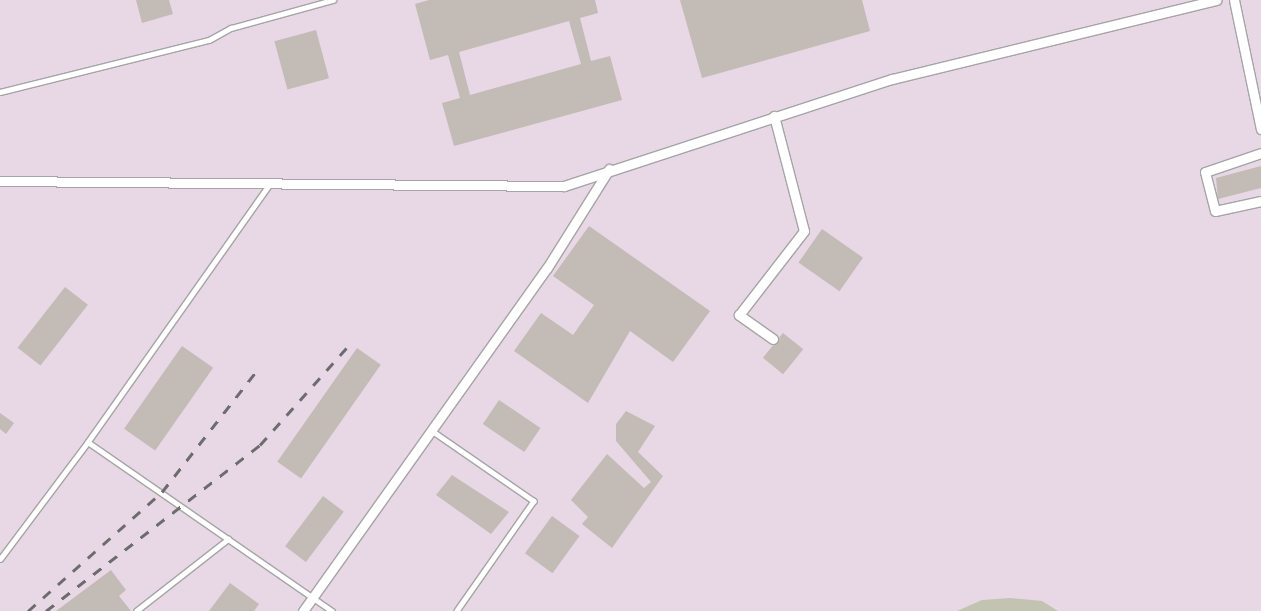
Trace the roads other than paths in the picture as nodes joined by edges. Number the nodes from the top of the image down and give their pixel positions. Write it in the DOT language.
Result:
graph roads {
  1 [pos="333,0"];
  2 [pos="1217,0"];
  3 [pos="1234,0"];
  4 [pos="0,92"];
  5 [pos="774,116"];
  6 [pos="1261,129"];
  7 [pos="1261,153"];
  8 [pos="609,168"];
  9 [pos="0,181"];
  10 [pos="272,183"];
  11 [pos="1261,201"];
  12 [pos="773,338"];
  13 [pos="432,430"];
  14 [pos="88,442"];
  15 [pos="228,539"];
  16 [pos="0,559"];
  17 [pos="313,597"];
  18 [pos="136,611"];
  19 [pos="303,611"];
  20 [pos="332,611"];
  21 [pos="457,611"];
  1 -- 4 [label="lane"];
  2 -- 5 [label="street"];
  3 -- 6 [label="street"];
  5 -- 8 [label="street"];
  5 -- 12 [label="street"];
  7 -- 11 [label="street"];
  8 -- 10 [label="street"];
  8 -- 13 [label="street"];
  9 -- 10 [label="street"];
  10 -- 14 [label="lane"];
  13 -- 17 [label="street"];
  13 -- 21 [label="lane"];
  14 -- 15 [label="lane"];
  14 -- 16 [label="lane"];
  15 -- 17 [label="lane"];
  15 -- 18 [label="lane"];
  17 -- 19 [label="street"];
  17 -- 20 [label="lane"];
}
